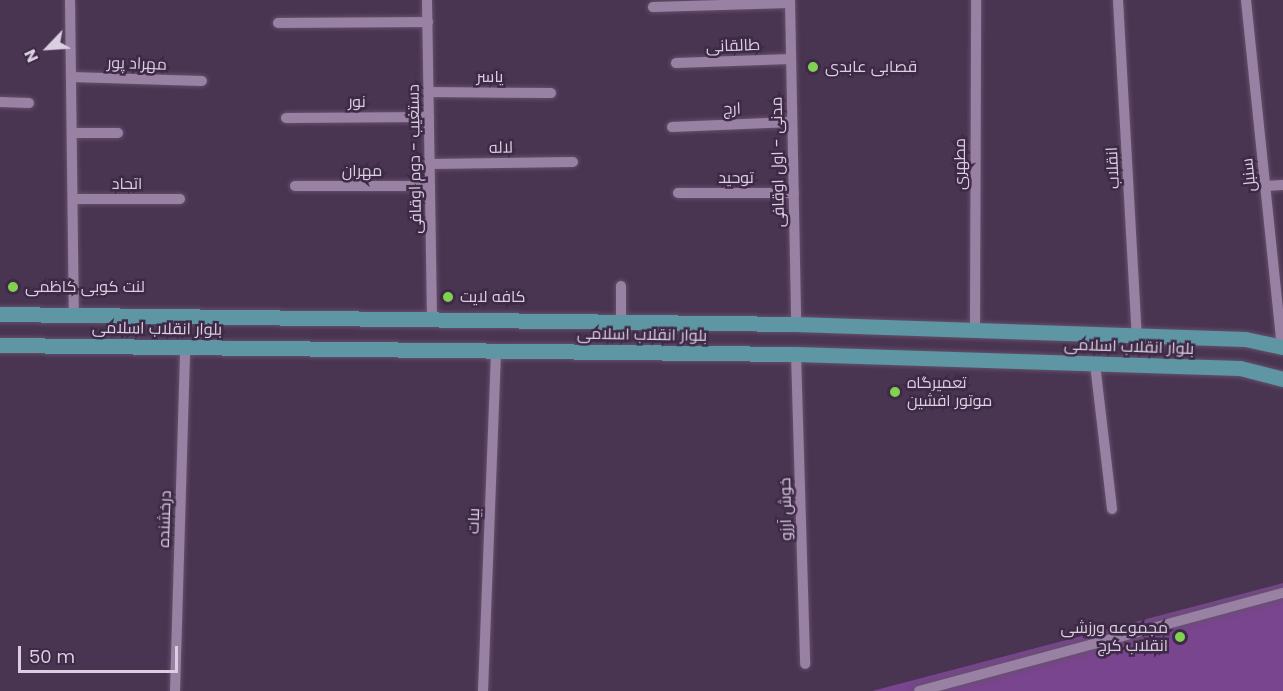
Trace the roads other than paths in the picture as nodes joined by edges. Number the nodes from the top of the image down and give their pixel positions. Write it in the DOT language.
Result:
graph roads {
  1 [pos="70,0"];
  2 [pos="427,0"];
  3 [pos="976,0"];
  4 [pos="1118,0"];
  5 [pos="1246,0"];
  6 [pos="790,2"];
  7 [pos="653,7"];
  8 [pos="428,22"];
  9 [pos="278,23"];
  10 [pos="791,59"];
  11 [pos="676,63"];
  12 [pos="71,77"];
  13 [pos="202,81"];
  14 [pos="429,92"];
  15 [pos="551,93"];
  16 [pos="0,102"];
  17 [pos="29,103"];
  18 [pos="429,117"];
  19 [pos="286,118"];
  20 [pos="792,122"];
  21 [pos="672,127"];
  22 [pos="72,133"];
  23 [pos="118,133"];
  24 [pos="573,162"];
  25 [pos="430,164"];
  26 [pos="1283,185"];
  27 [pos="295,186"];
  28 [pos="430,186"];
  29 [pos="1266,186"];
  30 [pos="678,193"];
  31 [pos="794,193"];
  32 [pos="73,199"];
  33 [pos="180,199"];
  34 [pos="621,286"];
  35 [pos="0,314"];
  36 [pos="74,316"];
  37 [pos="432,317"];
  38 [pos="621,321"];
  39 [pos="796,324"];
  40 [pos="975,329"];
  41 [pos="1137,335"];
  42 [pos="0,345"];
  43 [pos="1282,347"];
  44 [pos="185,348"];
  45 [pos="496,351"];
  46 [pos="796,354"];
  47 [pos="1095,364"];
  48 [pos="1283,379"];
  49 [pos="1112,508"];
  50 [pos="1283,593"];
  51 [pos="805,664"];
  52 [pos="175,691"];
  53 [pos="483,691"];
  54 [pos="919,691"];
  1 -- 12 [label="street"];
  2 -- 8 [label="street, دستغیب - دوم اوقافی"];
  3 -- 40 [label="street, مطهری"];
  4 -- 41 [label="street, انقلاب"];
  5 -- 29 [label="street, سنبل"];
  6 -- 7 [label="street"];
  6 -- 10 [label="street, مدنی - اول اوقافی"];
  8 -- 9 [label="street"];
  8 -- 14 [label="street, دستغیب - دوم اوقافی"];
  10 -- 11 [label="street, طالقانی"];
  10 -- 20 [label="street, مدنی - اول اوقافی"];
  12 -- 13 [label="street, مهراد پور"];
  12 -- 22 [label="street"];
  14 -- 15 [label="street, یاسر"];
  14 -- 18 [label="street, دستغیب - دوم اوقافی"];
  16 -- 17 [label="street"];
  18 -- 19 [label="street, نور"];
  18 -- 25 [label="street, دستغیب - دوم اوقافی"];
  20 -- 21 [label="street, ارج"];
  20 -- 31 [label="street, مدنی - اول اوقافی"];
  22 -- 23 [label="street"];
  22 -- 32 [label="street"];
  24 -- 25 [label="street, لاله"];
  25 -- 28 [label="street, دستغیب - دوم اوقافی"];
  26 -- 29 [label="street"];
  27 -- 28 [label="street, مهران"];
  28 -- 37 [label="street, دستغیب - دوم اوقافی"];
  29 -- 43 [label="street, سنبل"];
  30 -- 31 [label="street, توحید"];
  31 -- 39 [label="street, مدنی - اول اوقافی"];
  32 -- 33 [label="street, اتحاد"];
  32 -- 36 [label="street"];
  34 -- 38 [label="street"];
  35 -- 36 [label="main road, بلوار انقلاب اسلامی"];
  36 -- 37 [label="main road, بلوار انقلاب اسلامی"];
  37 -- 38 [label="main road, بلوار انقلاب اسلامی"];
  38 -- 39 [label="main road, بلوار انقلاب اسلامی"];
  39 -- 40 [label="main road, بلوار انقلاب اسلامی"];
  40 -- 41 [label="main road, بلوار انقلاب اسلامی"];
  41 -- 43 [label="main road, بلوار انقلاب اسلامی"];
  42 -- 44 [label="main road, بلوار انقلاب اسلامی"];
  44 -- 45 [label="main road, بلوار انقلاب اسلامی"];
  44 -- 52 [label="street, درخشنده"];
  45 -- 46 [label="main road, بلوار انقلاب اسلامی"];
  45 -- 53 [label="street, بیات"];
  46 -- 47 [label="main road, بلوار انقلاب اسلامی"];
  46 -- 51 [label="street, خوش آرزو"];
  47 -- 48 [label="main road, بلوار انقلاب اسلامی"];
  47 -- 49 [label="street"];
  50 -- 54 [label="street"];
}
